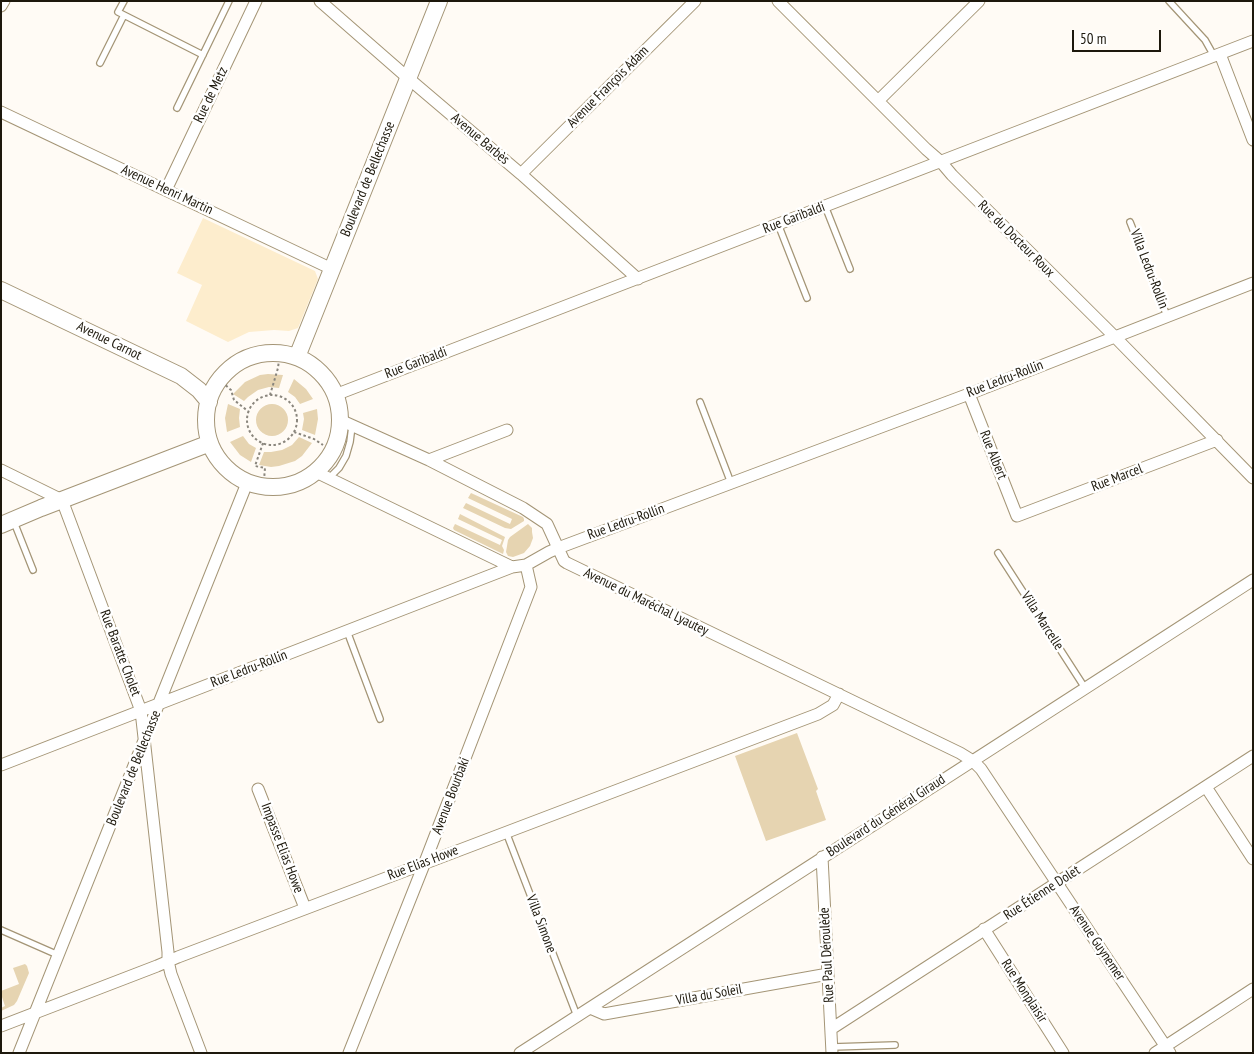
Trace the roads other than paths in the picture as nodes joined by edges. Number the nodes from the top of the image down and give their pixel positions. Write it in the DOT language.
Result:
graph roads {
  1 [pos="4,1"];
  2 [pos="124,1"];
  3 [pos="229,1"];
  4 [pos="256,1"];
  5 [pos="320,1"];
  6 [pos="439,1"];
  7 [pos="695,1"];
  8 [pos="778,1"];
  9 [pos="979,1"];
  10 [pos="1169,1"];
  11 [pos="1,6"];
  12 [pos="124,15"];
  13 [pos="1253,41"];
  14 [pos="203,55"];
  15 [pos="1217,55"];
  16 [pos="100,63"];
  17 [pos="408,78"];
  18 [pos="878,101"];
  19 [pos="177,108"];
  20 [pos="1,112"];
  21 [pos="1253,140"];
  22 [pos="941,162"];
  23 [pos="521,174"];
  24 [pos="166,190"];
  25 [pos="825,206"];
  26 [pos="1130,222"];
  27 [pos="778,224"];
  28 [pos="332,269"];
  29 [pos="850,269"];
  30 [pos="638,279"];
  31 [pos="1253,283"];
  32 [pos="1,290"];
  33 [pos="807,298"];
  34 [pos="1167,316"];
  35 [pos="1114,336"];
  36 [pos="297,358"];
  37 [pos="335,394"];
  38 [pos="969,394"];
  39 [pos="209,402"];
  40 [pos="700,402"];
  41 [pos="346,423"];
  42 [pos="507,430"];
  43 [pos="1217,440"];
  44 [pos="210,443"];
  45 [pos="429,460"];
  46 [pos="1,470"];
  47 [pos="322,476"];
  48 [pos="1253,478"];
  49 [pos="247,482"];
  50 [pos="731,483"];
  51 [pos="62,500"];
  52 [pos="1017,516"];
  53 [pos="7,522"];
  54 [pos="558,548"];
  55 [pos="998,553"];
  56 [pos="526,565"];
  57 [pos="512,568"];
  58 [pos="33,570"];
  59 [pos="1253,580"];
  60 [pos="347,631"];
  61 [pos="1085,688"];
  62 [pos="839,694"];
  63 [pos="159,704"];
  64 [pos="142,711"];
  65 [pos="380,719"];
  66 [pos="145,740"];
  67 [pos="1253,756"];
  68 [pos="973,761"];
  69 [pos="1,765"];
  70 [pos="1206,787"];
  71 [pos="258,789"];
  72 [pos="506,832"];
  73 [pos="822,857"];
  74 [pos="1253,859"];
  75 [pos="425,862"];
  76 [pos="1057,883"];
  77 [pos="305,908"];
  78 [pos="984,929"];
  79 [pos="1,930"];
  80 [pos="58,955"];
  81 [pos="168,962"];
  82 [pos="828,974"];
  83 [pos="1253,989"];
  84 [pos="590,1008"];
  85 [pos="35,1013"];
  86 [pos="577,1016"];
  87 [pos="1,1026"];
  88 [pos="831,1029"];
  89 [pos="895,1045"];
  90 [pos="1168,1049"];
  91 [pos="832,1050"];
  92 [pos="19,1053"];
  93 [pos="201,1053"];
  94 [pos="349,1053"];
  95 [pos="520,1053"];
  96 [pos="1063,1053"];
  97 [pos="1155,1053"];
  1 -- 11 [label="street"];
  2 -- 12 [label="lane"];
  3 -- 14 [label="lane"];
  4 -- 24 [label="street, Rue de Metz"];
  5 -- 17 [label="street, Avenue Barbès"];
  6 -- 17 [label="street, Boulevard de Bellechasse"];
  7 -- 23 [label="street, Avenue François Adam"];
  8 -- 18 [label="street, Rue du Docteur Roux"];
  9 -- 18 [label="street"];
  10 -- 15 [label="lane"];
  12 -- 14 [label="lane"];
  12 -- 16 [label="lane"];
  13 -- 15 [label="street, Rue Garibaldi"];
  14 -- 19 [label="lane"];
  15 -- 21 [label="street"];
  15 -- 22 [label="street, Rue Garibaldi"];
  17 -- 23 [label="street, Avenue Barbès"];
  17 -- 28 [label="street, Boulevard de Bellechasse"];
  18 -- 22 [label="street, Rue du Docteur Roux"];
  20 -- 24 [label="street, Avenue Henri Martin"];
  22 -- 25 [label="street, Rue Garibaldi"];
  22 -- 35 [label="street, Rue du Docteur Roux"];
  23 -- 30 [label="street, Avenue Barbès"];
  24 -- 28 [label="street, Avenue Henri Martin"];
  25 -- 27 [label="street, Rue Garibaldi"];
  25 -- 29 [label="lane"];
  26 -- 34 [label="lane, Villa Ledru-Rollin"];
  27 -- 30 [label="street, Rue Garibaldi"];
  27 -- 33 [label="lane"];
  28 -- 36 [label="street, Boulevard de Bellechasse"];
  30 -- 37 [label="street, Rue Garibaldi"];
  31 -- 34 [label="street, Rue Ledru-Rollin"];
  32 -- 39 [label="street, Avenue Carnot"];
  34 -- 35 [label="street, Rue Ledru-Rollin"];
  35 -- 38 [label="street, Rue Ledru-Rollin"];
  35 -- 43 [label="street, Rue du Docteur Roux"];
  36 -- 37 [label="street"];
  36 -- 39 [label="street"];
  37 -- 41 [label="street"];
  38 -- 50 [label="street, Rue Ledru-Rollin"];
  38 -- 52 [label="street, Rue Albert"];
  39 -- 44 [label="street"];
  40 -- 50 [label="lane"];
  41 -- 45 [label="street, Avenue du Maréchal Lyautey"];
  41 -- 47 [label="street"];
  42 -- 45 [label="street"];
  43 -- 48 [label="street, Rue du Docteur Roux"];
  43 -- 52 [label="street, Rue Marcel"];
  44 -- 49 [label="street"];
  44 -- 51 [label="street"];
  45 -- 54 [label="street, Avenue du Maréchal Lyautey"];
  46 -- 51 [label="street"];
  47 -- 49 [label="street"];
  47 -- 57 [label="street"];
  49 -- 63 [label="street, Boulevard de Bellechasse"];
  50 -- 54 [label="street, Rue Ledru-Rollin"];
  51 -- 53 [label="street"];
  51 -- 64 [label="street, Rue Baratte Cholet"];
  53 -- 58 [label="lane"];
  54 -- 56 [label="street, Rue Ledru-Rollin"];
  54 -- 62 [label="street, Avenue du Maréchal Lyautey"];
  55 -- 61 [label="lane, Villa Marcelle"];
  56 -- 57 [label="street, Rue Ledru-Rollin"];
  56 -- 75 [label="street, Avenue Bourbaki"];
  57 -- 60 [label="street, Rue Ledru-Rollin"];
  59 -- 61 [label="street, Boulevard du Général Giraud"];
  60 -- 63 [label="street, Rue Ledru-Rollin"];
  60 -- 65 [label="lane"];
  61 -- 68 [label="street, Boulevard du Général Giraud"];
  62 -- 68 [label="street, Avenue du Maréchal Lyautey"];
  62 -- 72 [label="street, Rue Elias Howe"];
  63 -- 64 [label="street, Rue Ledru-Rollin"];
  63 -- 66 [label="street, Boulevard de Bellechasse"];
  64 -- 66 [label="street, Rue Baratte Cholet"];
  64 -- 69 [label="street, Rue Ledru-Rollin"];
  66 -- 80 [label="street, Boulevard de Bellechasse"];
  66 -- 81 [label="street, Rue Baratte Cholet"];
  67 -- 70 [label="street, Rue Étienne Dolet"];
  68 -- 73 [label="street, Boulevard du Général Giraud"];
  68 -- 76 [label="street, Avenue Guynemer"];
  70 -- 74 [label="street"];
  70 -- 76 [label="street, Rue Étienne Dolet"];
  71 -- 77 [label="street, Impasse Elias Howe"];
  72 -- 75 [label="street, Rue Elias Howe"];
  72 -- 86 [label="lane, Villa Simone"];
  73 -- 82 [label="street, Rue Paul Déroulède"];
  73 -- 84 [label="street, Boulevard du Général Giraud"];
  75 -- 77 [label="street, Rue Elias Howe"];
  75 -- 94 [label="street, Avenue Bourbaki"];
  76 -- 78 [label="street, Rue Étienne Dolet"];
  76 -- 90 [label="street, Avenue Guynemer"];
  77 -- 81 [label="street, Rue Elias Howe"];
  78 -- 88 [label="street, Rue Étienne Dolet"];
  78 -- 96 [label="street, Rue Monplaisir"];
  79 -- 80 [label="lane"];
  80 -- 85 [label="street, Boulevard de Bellechasse"];
  81 -- 85 [label="street, Rue Elias Howe"];
  81 -- 93 [label="street, Rue Baratte Cholet"];
  82 -- 84 [label="street, Villa du Soleil"];
  82 -- 88 [label="street, Rue Paul Déroulède"];
  83 -- 90 [label="street"];
  84 -- 86 [label="street, Boulevard du Général Giraud"];
  85 -- 87 [label="street, Rue Elias Howe"];
  85 -- 92 [label="street, Boulevard de Bellechasse"];
  86 -- 95 [label="street, Boulevard du Général Giraud"];
  88 -- 91 [label="street, Rue Paul Déroulède"];
  89 -- 91 [label="lane"];
  90 -- 97 [label="street"];
}
